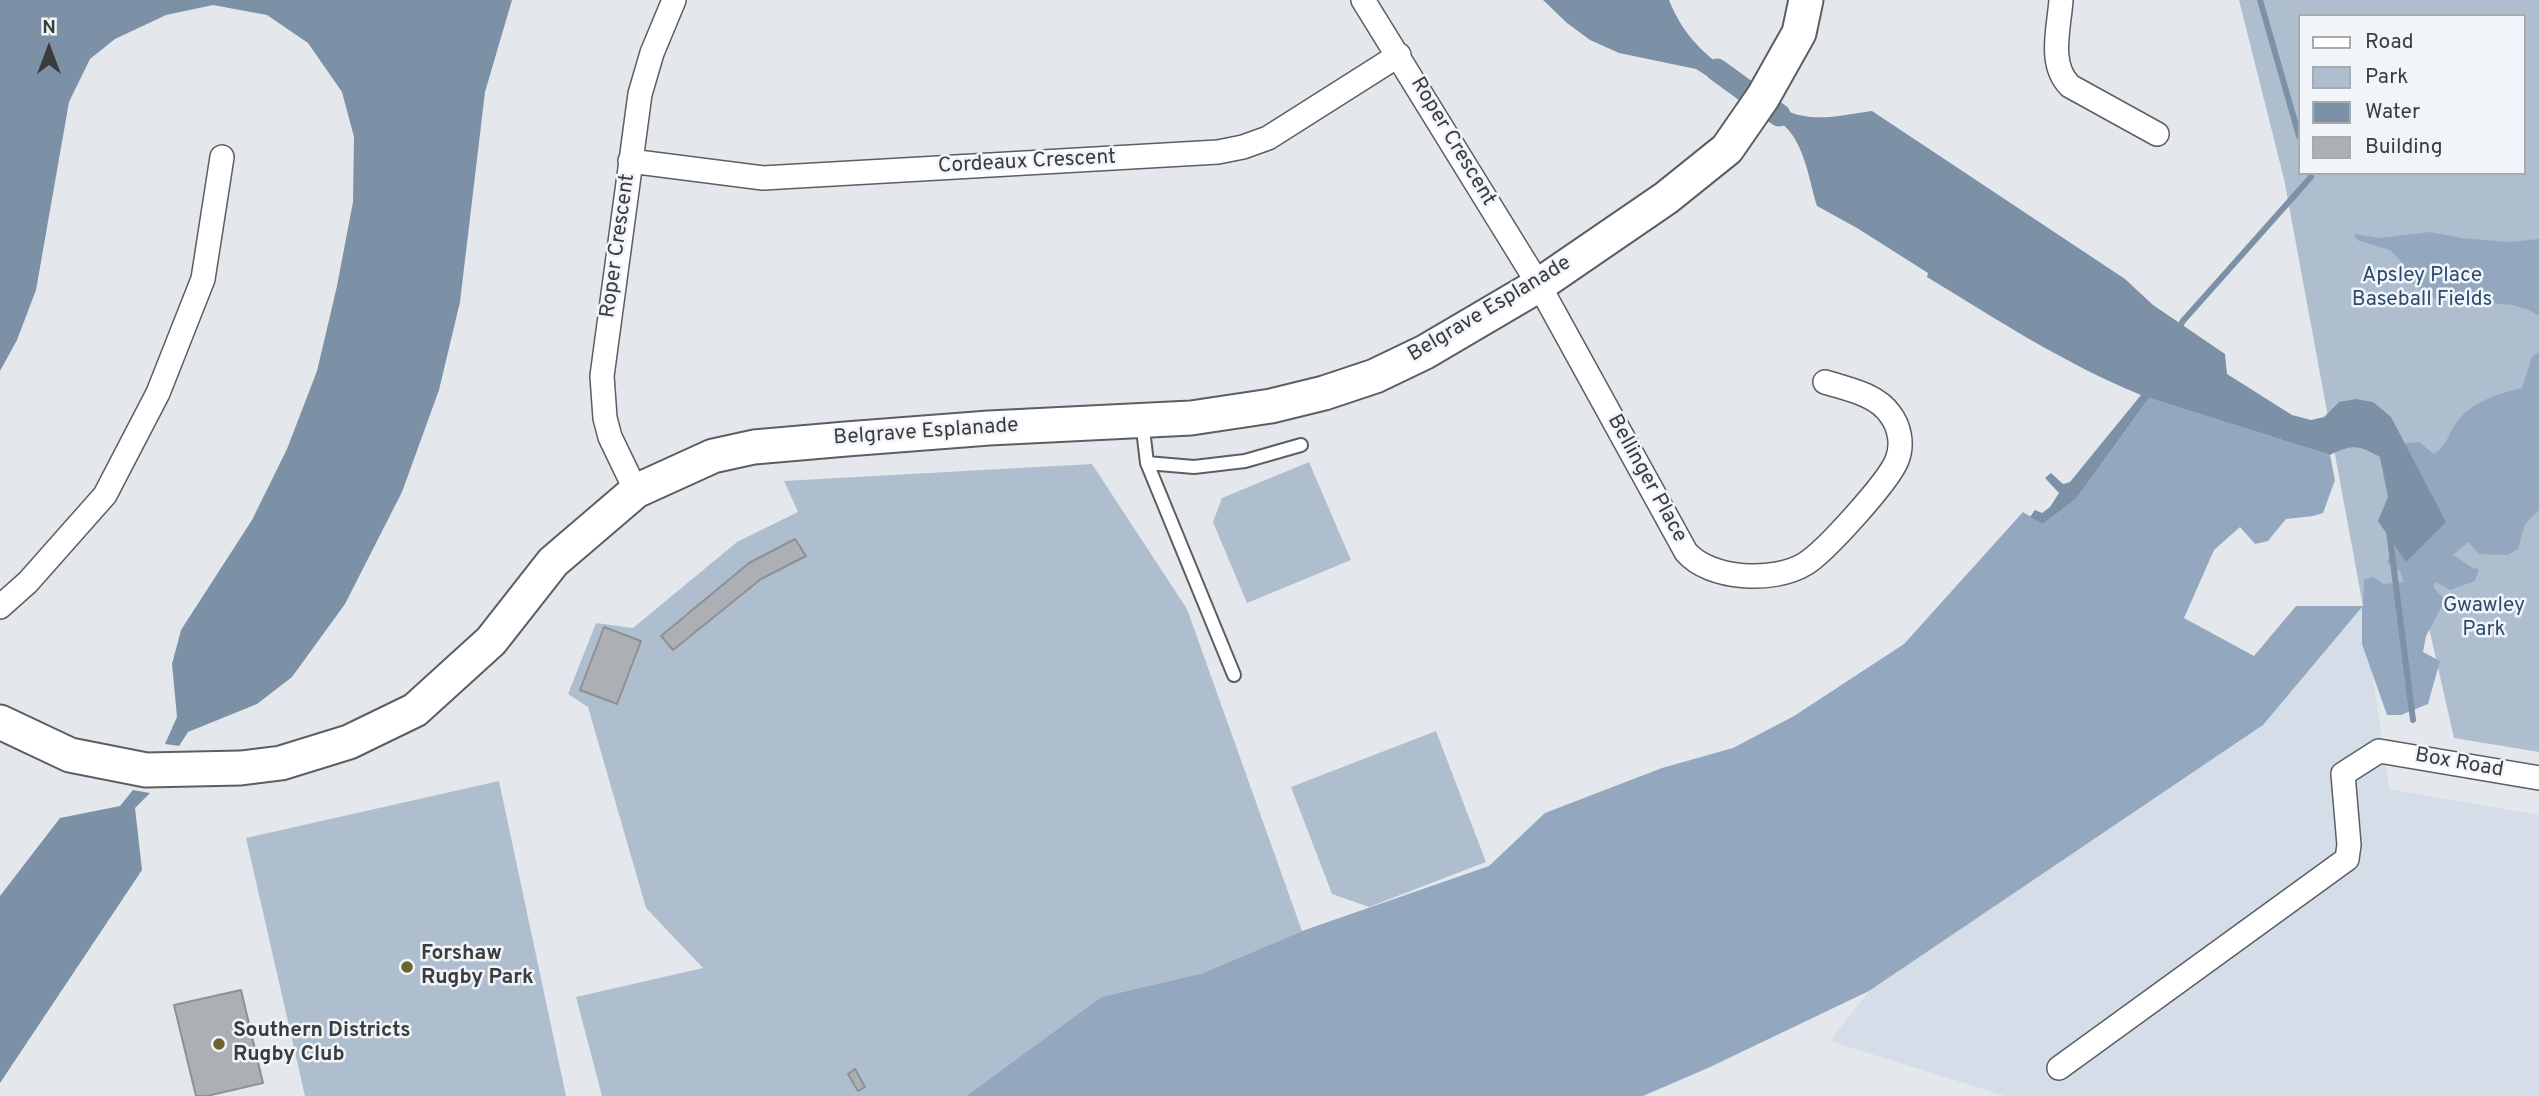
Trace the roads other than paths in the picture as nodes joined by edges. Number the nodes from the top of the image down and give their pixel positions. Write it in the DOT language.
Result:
graph roads {
  1 [pos="674,0"];
  2 [pos="1363,0"];
  3 [pos="1806,0"];
  4 [pos="2061,0"];
  5 [pos="1399,55"];
  6 [pos="2157,134"];
  7 [pos="222,157"];
  8 [pos="630,161"];
  9 [pos="1539,285"];
  10 [pos="1825,382"];
  11 [pos="1142,420"];
  12 [pos="1301,445"];
  13 [pos="1147,463"];
  14 [pos="636,491"];
  15 [pos="0,607"];
  16 [pos="1234,675"];
  17 [pos="0,722"];
  18 [pos="2539,778"];
  19 [pos="2059,1068"];
  1 -- 8 [label="street, Roper Crescent"];
  2 -- 5 [label="street, Roper Crescent"];
  3 -- 9 [label="street, Belgrave Esplanade"];
  4 -- 6 [label="street"];
  5 -- 8 [label="street, Cordeaux Crescent"];
  5 -- 9 [label="street, Roper Crescent"];
  7 -- 15 [label="street"];
  8 -- 14 [label="street, Roper Crescent"];
  9 -- 10 [label="street, Bellinger Place"];
  9 -- 11 [label="street, Belgrave Esplanade"];
  11 -- 13 [label="lane"];
  11 -- 14 [label="street, Belgrave Esplanade"];
  12 -- 13 [label="lane"];
  13 -- 16 [label="lane"];
  14 -- 17 [label="street, Belgrave Esplanade"];
  18 -- 19 [label="street, Box Road"];
}
